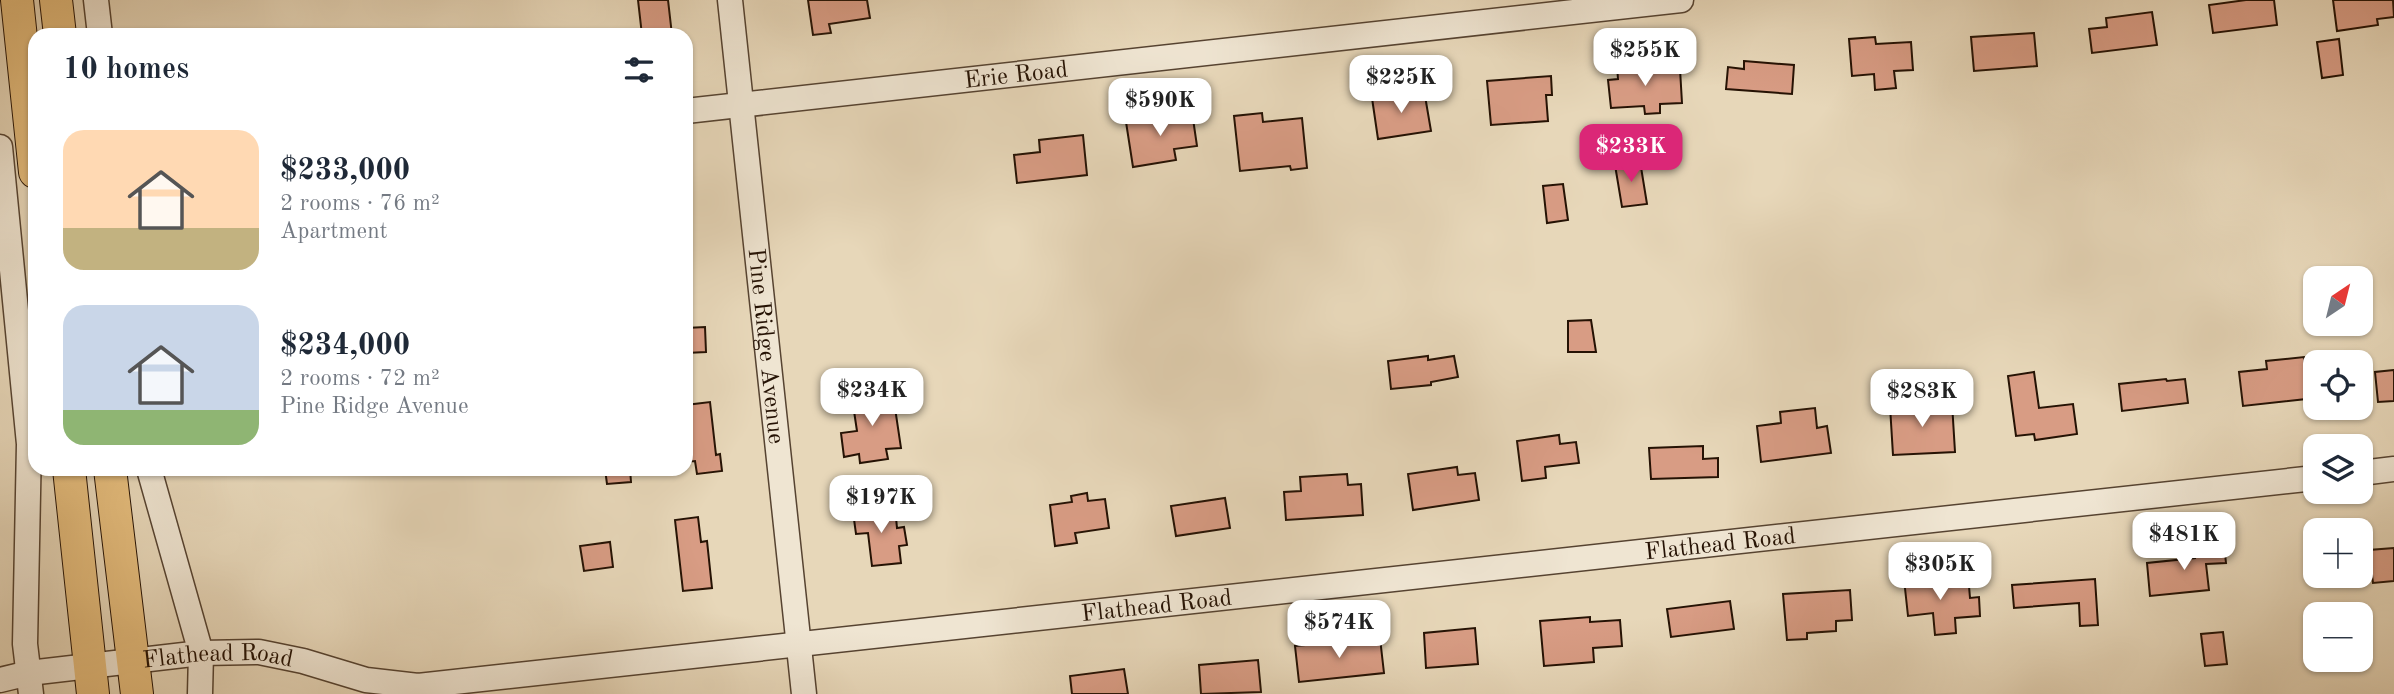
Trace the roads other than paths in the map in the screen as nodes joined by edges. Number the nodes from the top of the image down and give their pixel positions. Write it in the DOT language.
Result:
graph roads {
  1 [pos="16,0"];
  2 [pos="56,0"];
  3 [pos="96,0"];
  4 [pos="730,0"];
  5 [pos="1681,0"];
  6 [pos="59,28"];
  7 [pos="99,28"];
  8 [pos="741,106"];
  9 [pos="28,109"];
  10 [pos="693,110"];
  11 [pos="0,147"];
  12 [pos="8,286"];
  13 [pos="28,436"];
  14 [pos="2394,469"];
  15 [pos="2373,471"];
  16 [pos="28,476"];
  17 [pos="70,476"];
  18 [pos="111,476"];
  19 [pos="151,476"];
  20 [pos="2303,479"];
  21 [pos="797,643"];
  22 [pos="201,653"];
  23 [pos="134,662"];
  24 [pos="0,680"];
  25 [pos="91,680"];
  26 [pos="30,683"];
  27 [pos="137,694"];
  28 [pos="200,694"];
  29 [pos="804,694"];
  1 -- 9 [label="main road"];
  2 -- 6 [label="main road"];
  3 -- 7 [label="street"];
  4 -- 8 [label="street, Pine Ridge Avenue"];
  5 -- 8 [label="street, Erie Road"];
  8 -- 10 [label="street, Erie Road"];
  8 -- 21 [label="street, Pine Ridge Avenue"];
  11 -- 12 [label="street"];
  12 -- 13 [label="street"];
  14 -- 15 [label="street"];
  16 -- 26 [label="street"];
  17 -- 25 [label="main road"];
  18 -- 23 [label="main road"];
  19 -- 22 [label="street"];
  20 -- 21 [label="street, Flathead Road"];
  21 -- 22 [label="street, Flathead Road"];
  21 -- 29 [label="street, Pine Ridge Avenue"];
  22 -- 23 [label="street, Flathead Road"];
  22 -- 28 [label="street"];
  23 -- 25 [label="street, Flathead Road"];
  23 -- 27 [label="main road"];
  24 -- 26 [label="street, Flathead Road"];
  25 -- 26 [label="street, Flathead Road"];
}
